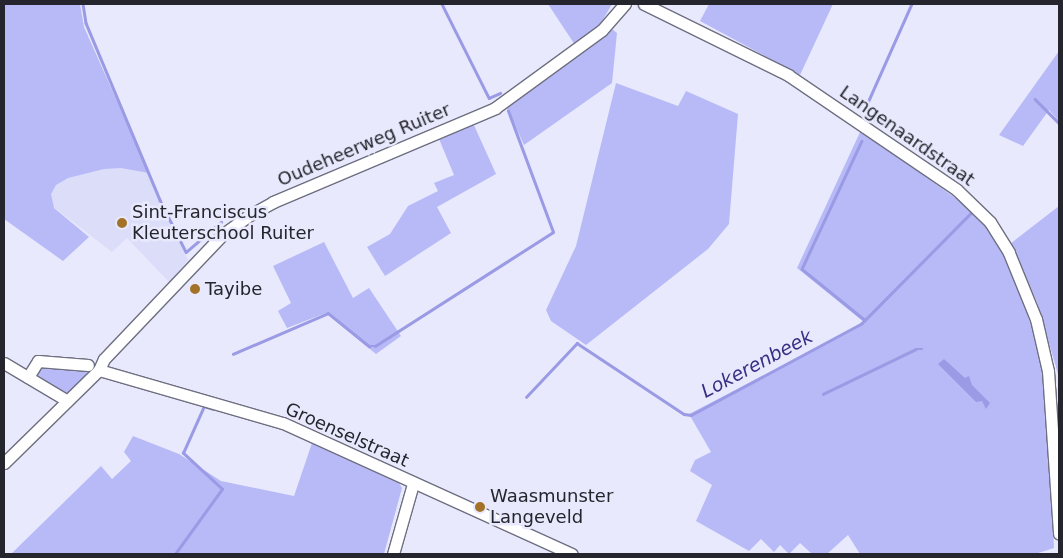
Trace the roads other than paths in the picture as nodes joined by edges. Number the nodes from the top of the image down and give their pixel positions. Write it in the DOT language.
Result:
graph roads {
  1 [pos="625,4"];
  2 [pos="644,4"];
  3 [pos="4,363"];
  4 [pos="94,367"];
  5 [pos="28,377"];
  6 [pos="66,400"];
  7 [pos="4,463"];
  8 [pos="413,484"];
  9 [pos="1059,534"];
  10 [pos="393,554"];
  11 [pos="572,554"];
  1 -- 4 [label="street, Oudeheerweg Ruiter"];
  2 -- 9 [label="street, Langenaardstraat"];
  3 -- 5 [label="street"];
  4 -- 5 [label="street, Groenselstraat"];
  4 -- 6 [label="street, Oudeheerweg Ruiter"];
  4 -- 8 [label="street, Groenselstraat"];
  5 -- 6 [label="street"];
  6 -- 7 [label="street, Oudeheerweg Ruiter"];
  8 -- 10 [label="street"];
  8 -- 11 [label="street, Groenselstraat"];
}
